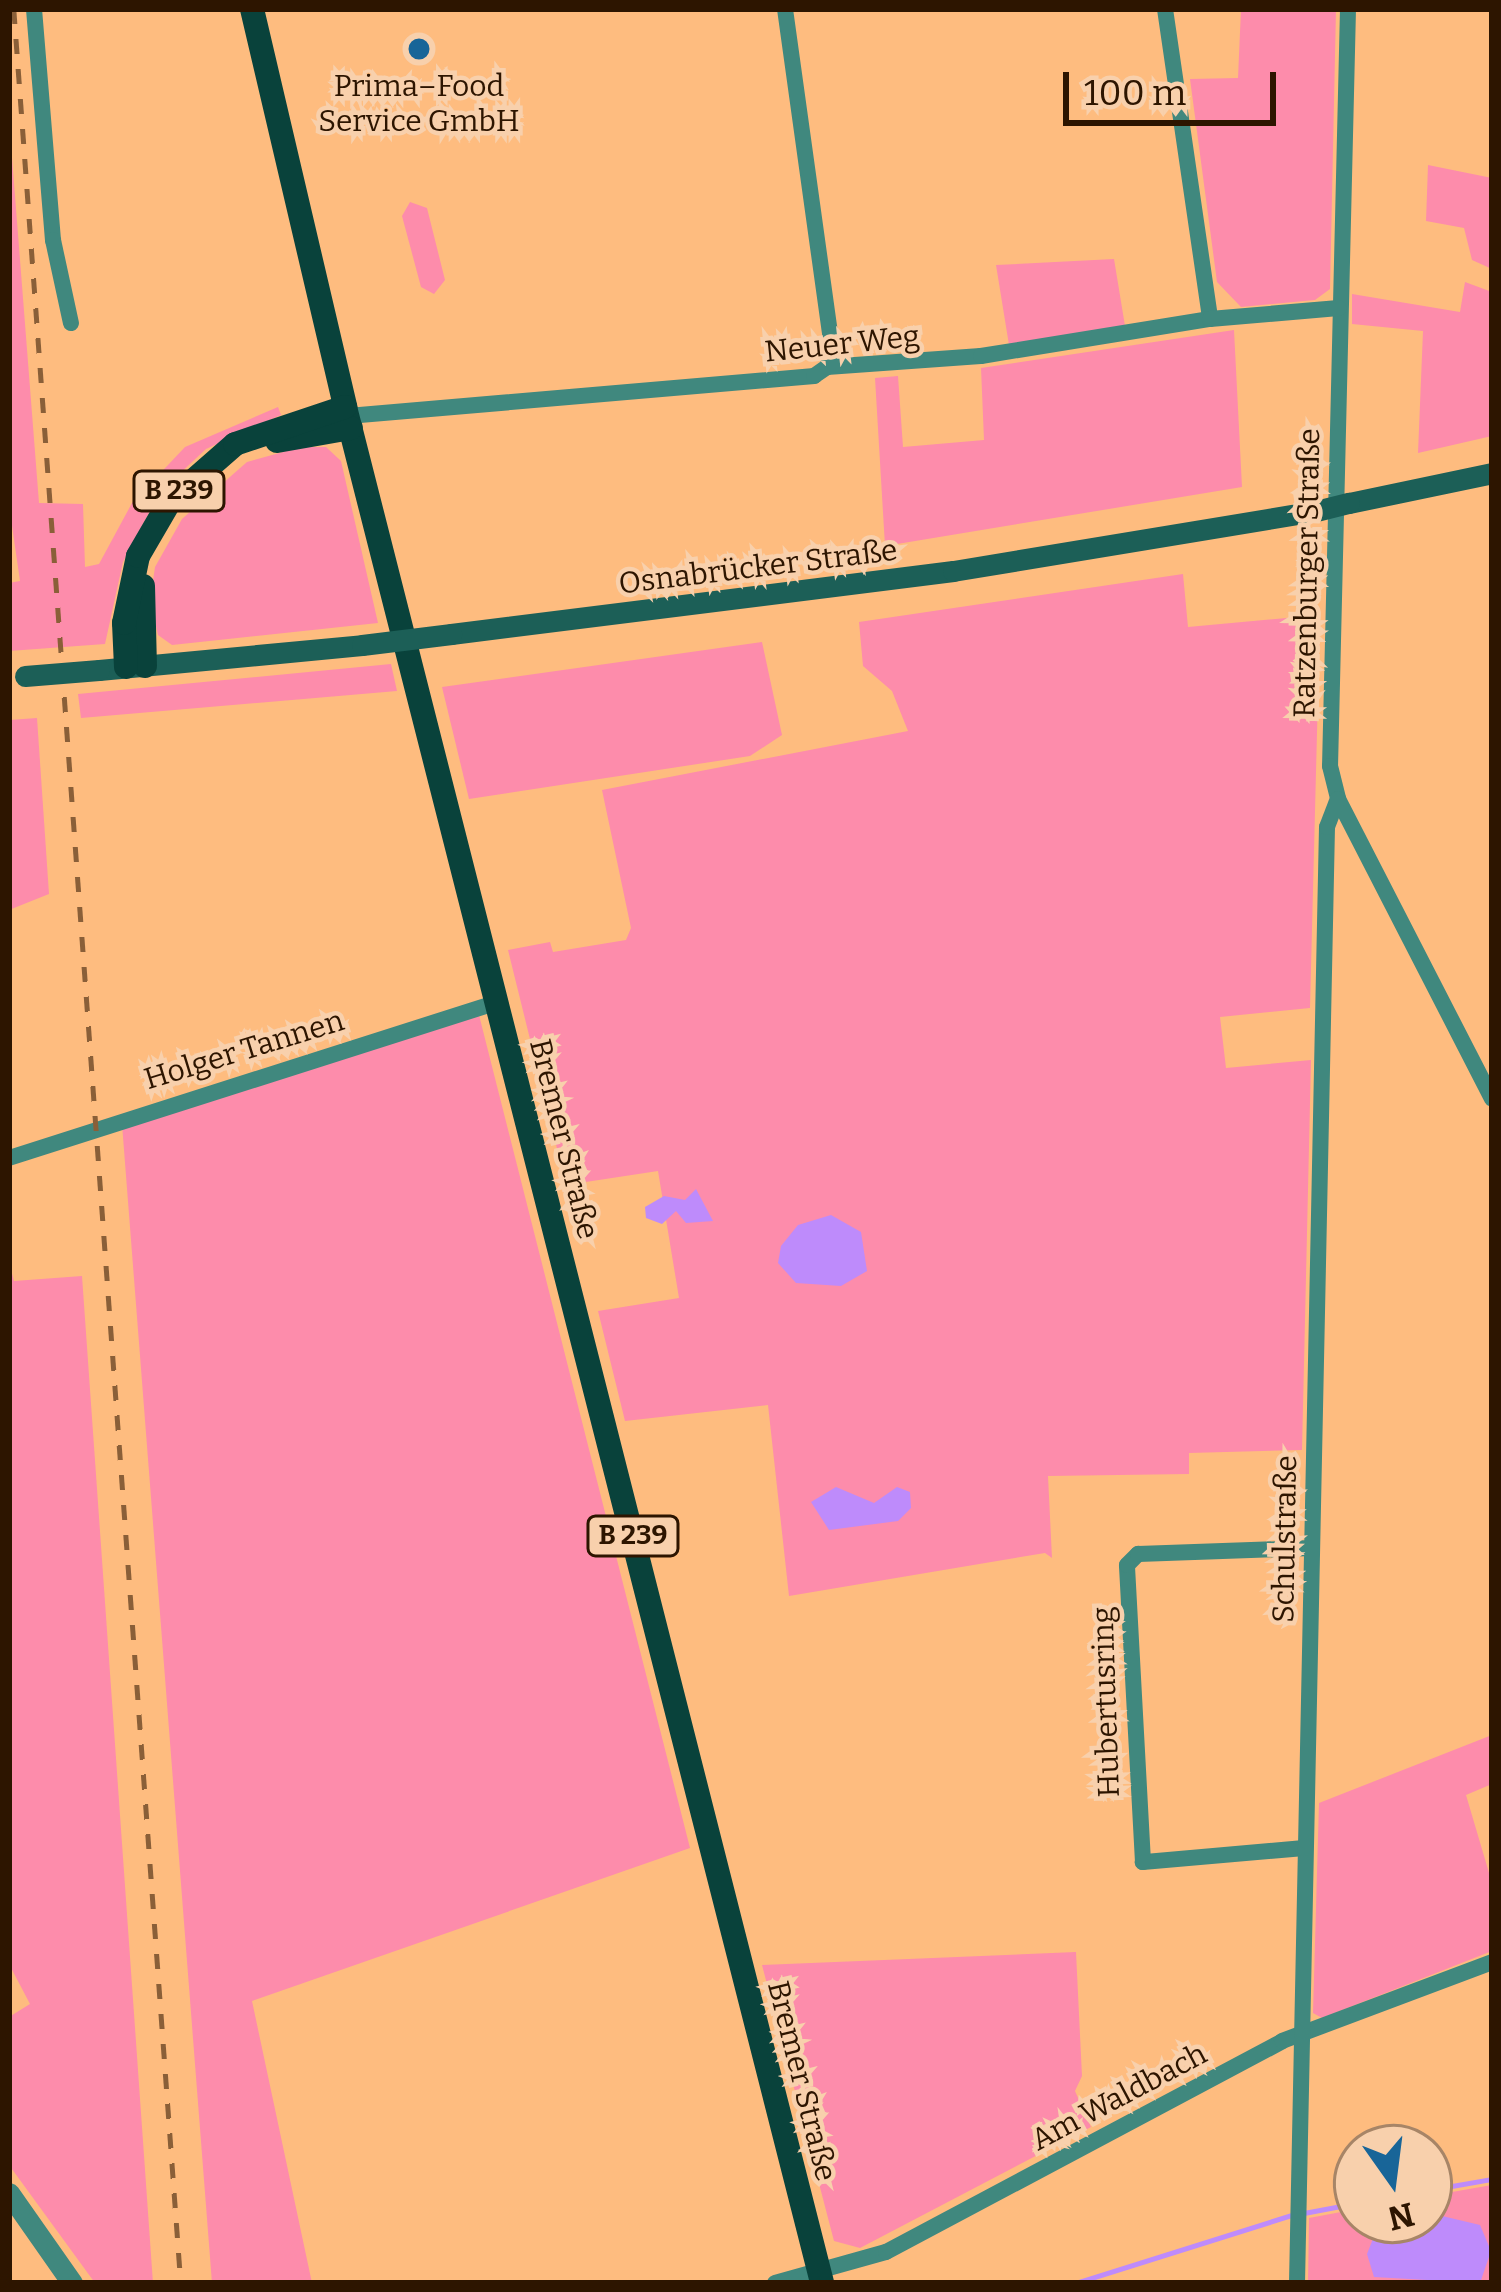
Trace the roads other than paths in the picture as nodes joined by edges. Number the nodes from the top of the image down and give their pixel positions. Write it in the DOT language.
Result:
graph roads {
  1 [pos="34,9"];
  2 [pos="252,9"];
  3 [pos="785,9"];
  4 [pos="1166,9"];
  5 [pos="1348,9"];
  6 [pos="1339,308"];
  7 [pos="1210,319"];
  8 [pos="70,323"];
  9 [pos="827,367"];
  10 [pos="348,417"];
  11 [pos="1492,472"];
  12 [pos="136,666"];
  13 [pos="14,677"];
  14 [pos="1338,799"];
  15 [pos="499,1002"];
  16 [pos="1492,1100"];
  17 [pos="9,1158"];
  18 [pos="1312,1548"];
  19 [pos="1304,1848"];
  20 [pos="1492,1962"];
  21 [pos="1302,2034"];
  22 [pos="9,2193"];
  23 [pos="820,2276"];
  24 [pos="72,2283"];
  25 [pos="775,2283"];
  26 [pos="1298,2283"];
  1 -- 8 [label="street"];
  2 -- 10 [label="main road, Bremer Straße / B 239"];
  3 -- 9 [label="street"];
  4 -- 7 [label="street"];
  5 -- 6 [label="street, Ratzenburger Straße"];
  6 -- 7 [label="street, Neuer Weg"];
  6 -- 14 [label="street, Ratzenburger Straße"];
  7 -- 9 [label="street, Neuer Weg"];
  9 -- 10 [label="street, Neuer Weg"];
  10 -- 12 [label="main road, B 239"];
  10 -- 15 [label="main road, Bremer Straße / B 239"];
  11 -- 12 [label="main road, Osnabrücker Straße, bridge"];
  12 -- 13 [label="main road, Osnabrücker Straße, bridge"];
  14 -- 16 [label="street, Ratzenburger Straße"];
  14 -- 18 [label="street, Schulstraße"];
  15 -- 17 [label="street, Holger Tannen"];
  15 -- 23 [label="main road, Bremer Straße / B 239"];
  18 -- 19 [label="street, Schulstraße"];
  18 -- 19 [label="street, Hubertusring"];
  19 -- 21 [label="street, Schulstraße"];
  20 -- 21 [label="street, Am Waldbach"];
  21 -- 23 [label="street, Am Waldbach"];
  21 -- 26 [label="street, Schulstraße"];
  22 -- 24 [label="street"];
  23 -- 25 [label="street, Am Waldbach"];
}
